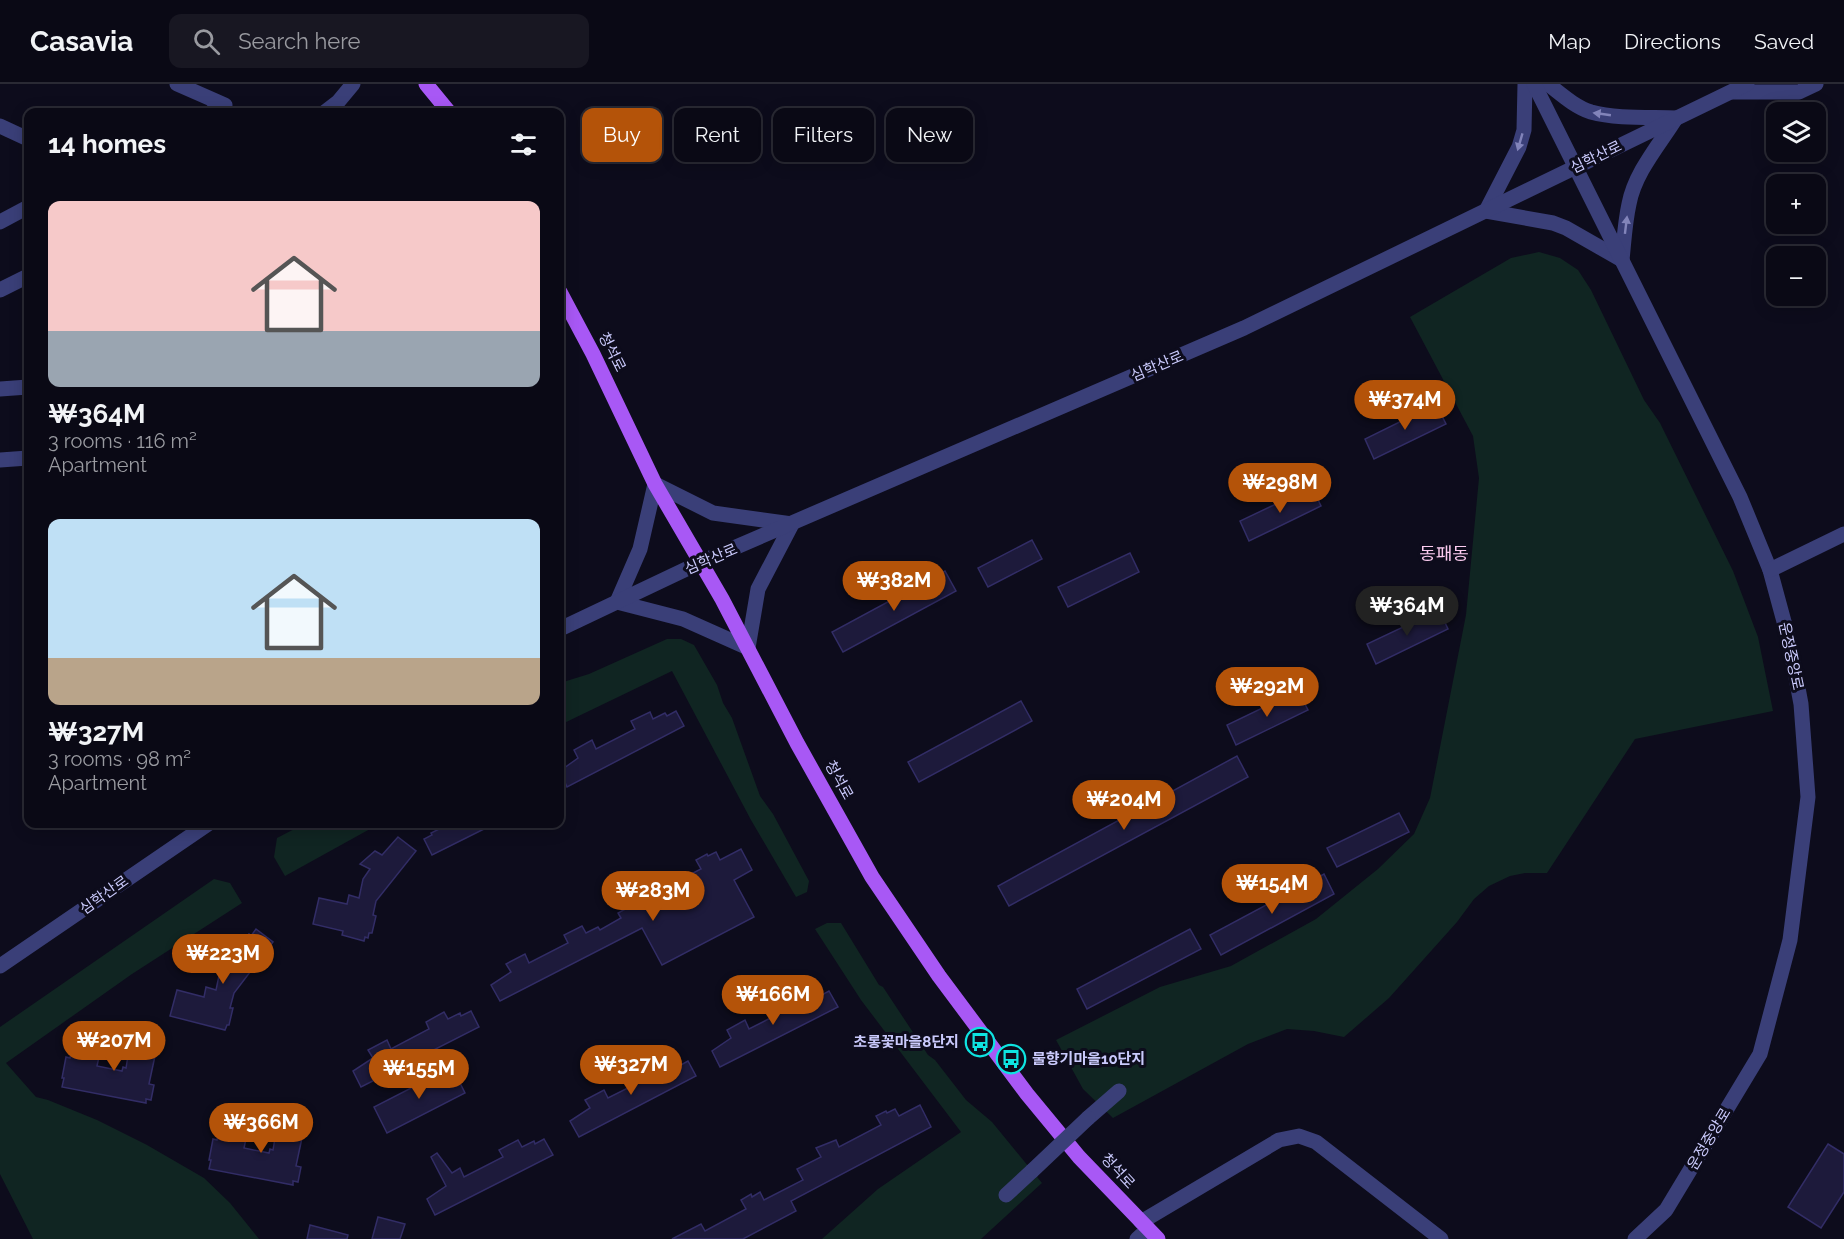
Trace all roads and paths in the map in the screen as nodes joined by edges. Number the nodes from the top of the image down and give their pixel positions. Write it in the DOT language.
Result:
graph roads {
  1 [pos="177,84"];
  2 [pos="353,84"];
  3 [pos="426,84"];
  4 [pos="1525,84"];
  5 [pos="1534,84"];
  6 [pos="1548,84"];
  7 [pos="1747,84"];
  8 [pos="1816,84"];
  9 [pos="1734,88"];
  10 [pos="219,108"];
  11 [pos="330,108"];
  12 [pos="446,108"];
  13 [pos="1677,118"];
  14 [pos="0,126"];
  15 [pos="24,137"];
  16 [pos="1576,167"];
  17 [pos="24,209"];
  18 [pos="1486,211"];
  19 [pos="0,222"];
  20 [pos="1622,260"];
  21 [pos="24,278"];
  22 [pos="0,291"];
  23 [pos="564,300"];
  24 [pos="24,387"];
  25 [pos="0,389"];
  26 [pos="24,458"];
  27 [pos="0,460"];
  28 [pos="655,484"];
  29 [pos="792,524"];
  30 [pos="1844,534"];
  31 [pos="699,563"];
  32 [pos="1770,570"];
  33 [pos="617,602"];
  34 [pos="564,627"];
  35 [pos="748,648"];
  36 [pos="202,828"];
  37 [pos="0,966"];
  38 [pos="1119,1091"];
  39 [pos="1006,1195"];
  40 [pos="1146,1232"];
  41 [pos="1441,1239"];
  42 [pos="1635,1239"];
  1 -- 10 [label="street"];
  2 -- 11 [label="street"];
  3 -- 12 [label="main road"];
  4 -- 18 [label="street, one-way"];
  5 -- 16 [label="street, 운정중앙로"];
  13 -- 6 [label="street, one-way"];
  7 -- 9 [label="street, 심학산로"];
  8 -- 9 [label="street"];
  9 -- 13 [label="street, 심학산로"];
  13 -- 16 [label="street, 심학산로"];
  20 -- 13 [label="street, one-way"];
  14 -- 15 [label="street"];
  16 -- 18 [label="street, 심학산로"];
  16 -- 20 [label="street, 운정중앙로"];
  17 -- 19 [label="street"];
  18 -- 20 [label="street"];
  18 -- 29 [label="street, 심학산로"];
  20 -- 32 [label="street, 운정중앙로"];
  21 -- 22 [label="street"];
  23 -- 28 [label="main road, 청석로"];
  24 -- 25 [label="street"];
  26 -- 27 [label="street"];
  28 -- 29 [label="street"];
  28 -- 31 [label="main road, 청석로"];
  28 -- 33 [label="street"];
  29 -- 31 [label="street, 심학산로"];
  29 -- 35 [label="street"];
  30 -- 32 [label="street"];
  31 -- 33 [label="street, 심학산로"];
  31 -- 35 [label="main road, 청석로"];
  32 -- 42 [label="street, 운정중앙로"];
  33 -- 34 [label="street, 심학산로"];
  33 -- 35 [label="street"];
  35 -- 40 [label="main road, 청석로"];
  36 -- 37 [label="street, 심학산로"];
  38 -- 39 [label="street, bridge"];
  40 -- 41 [label="street"];
}
